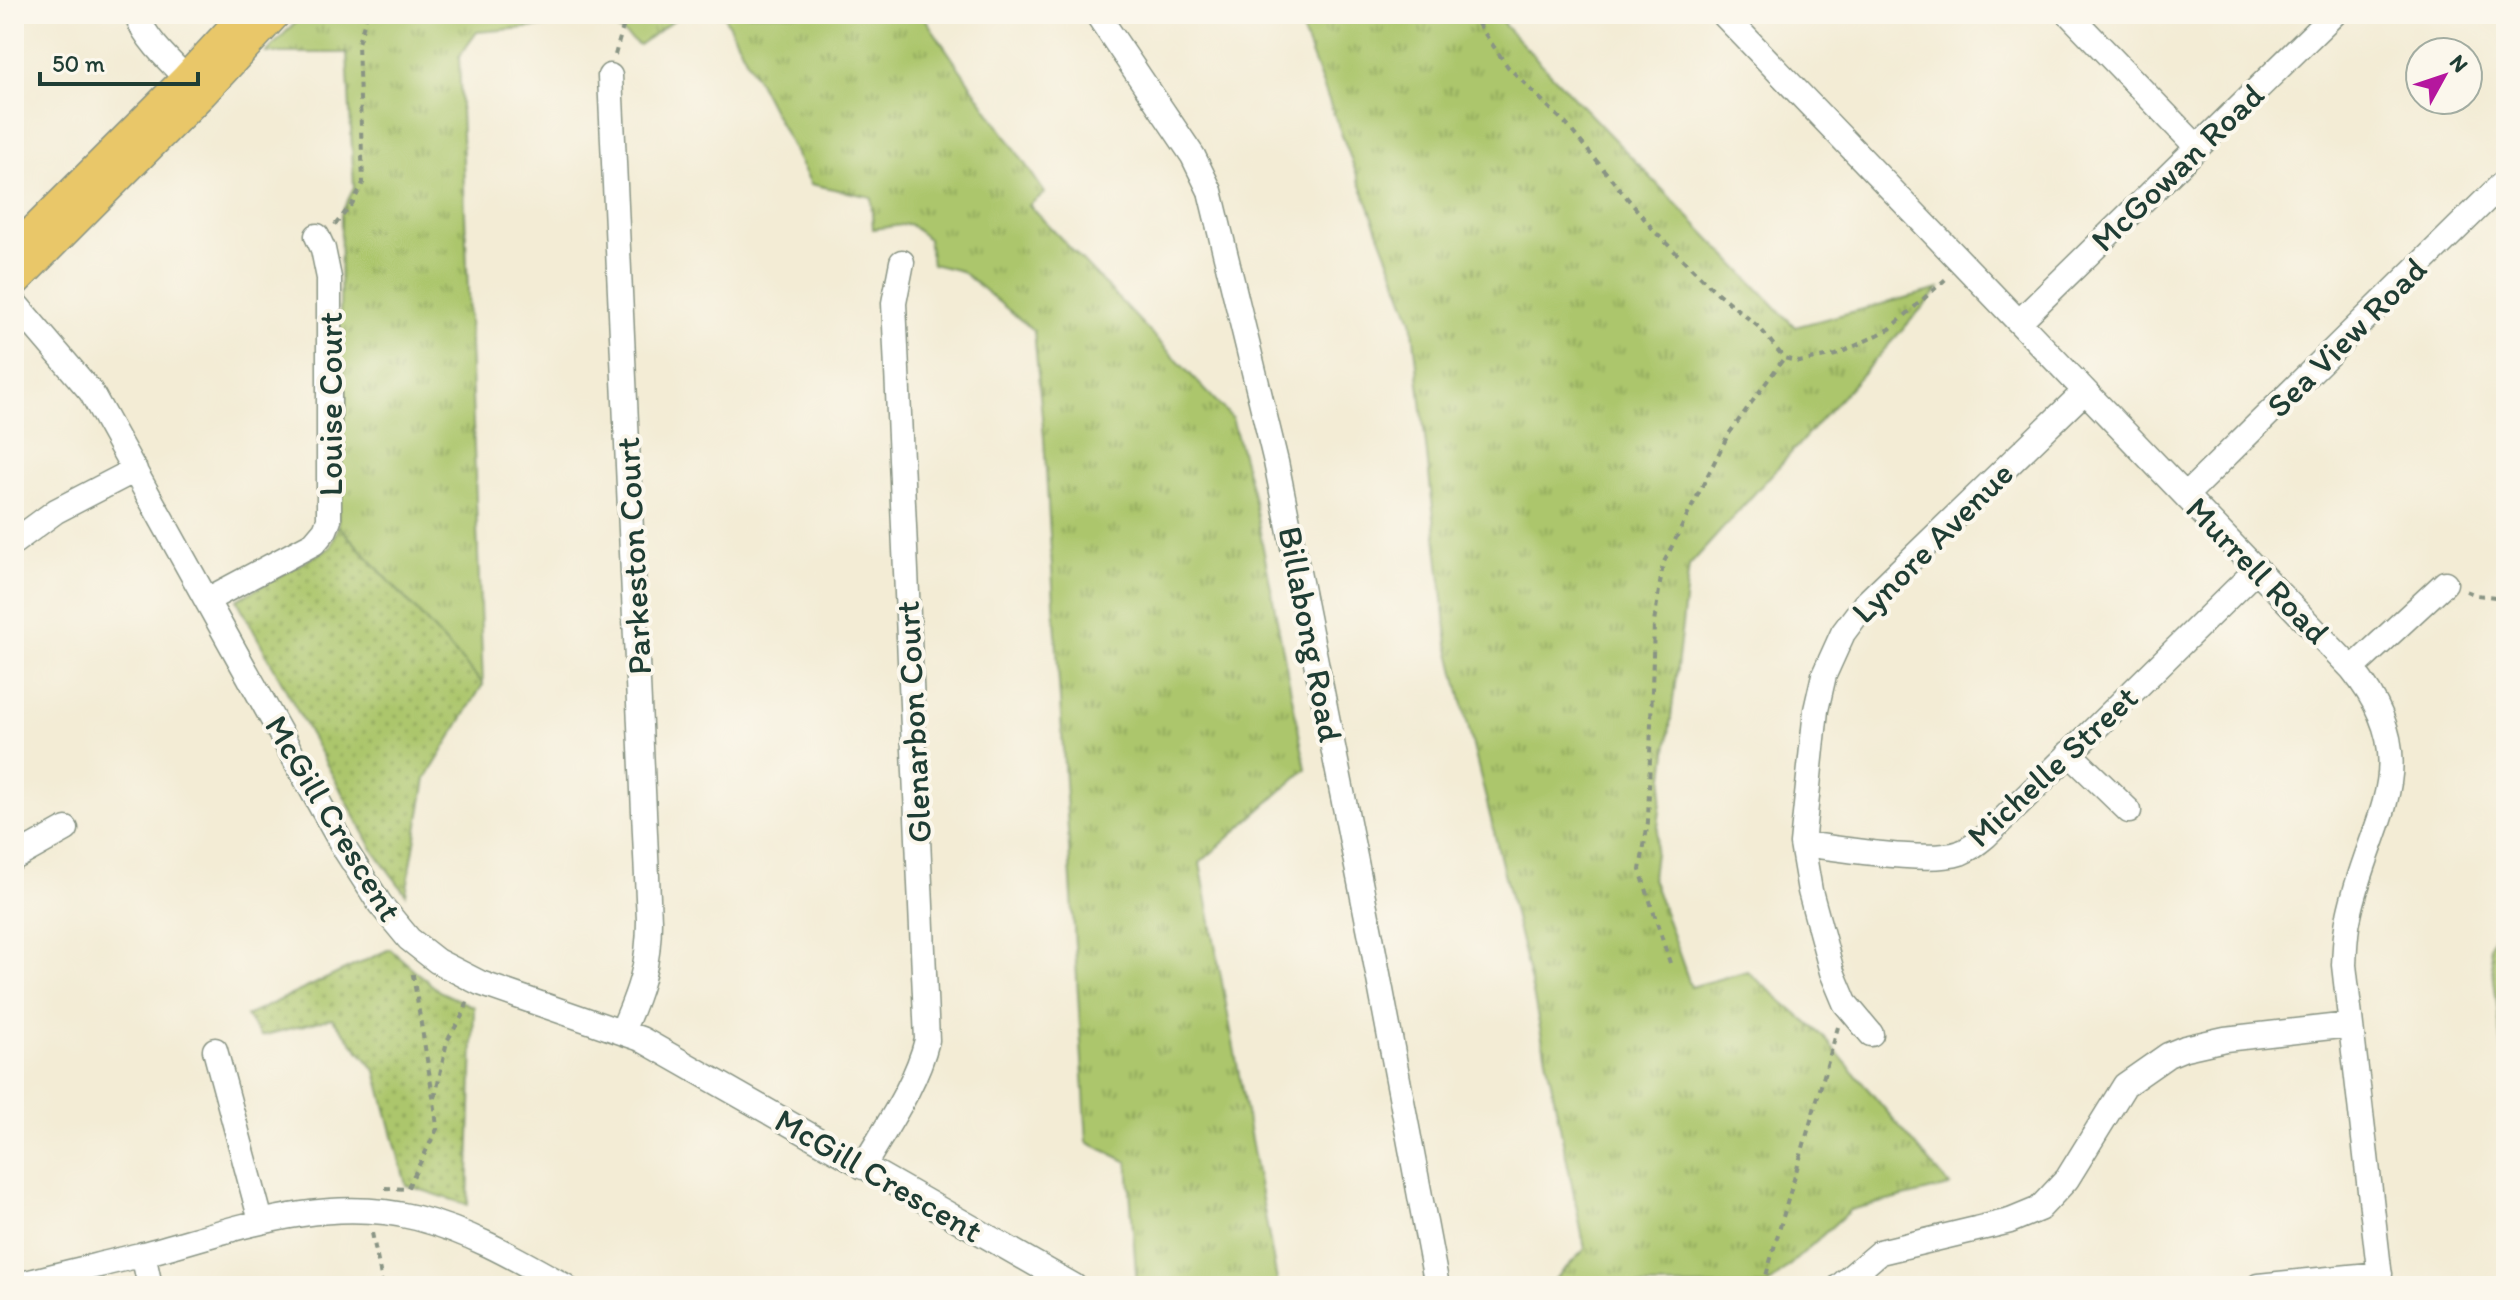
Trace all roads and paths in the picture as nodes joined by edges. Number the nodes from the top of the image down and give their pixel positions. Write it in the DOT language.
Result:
graph roads {
  1 [pos="136,14"];
  2 [pos="246,14"];
  3 [pos="275,14"];
  4 [pos="367,14"];
  5 [pos="622,14"];
  6 [pos="1097,14"];
  7 [pos="1471,14"];
  8 [pos="1723,14"];
  9 [pos="2069,14"];
  10 [pos="2334,14"];
  11 [pos="610,76"];
  12 [pos="194,86"];
  13 [pos="2197,147"];
  14 [pos="2506,180"];
  15 [pos="325,232"];
  16 [pos="14,251"];
  17 [pos="902,262"];
  18 [pos="1963,263"];
  19 [pos="14,282"];
  20 [pos="14,302"];
  21 [pos="2020,321"];
  22 [pos="1784,358"];
  23 [pos="2085,391"];
  24 [pos="135,470"];
  25 [pos="2186,495"];
  26 [pos="14,542"];
  27 [pos="2257,569"];
  28 [pos="2445,583"];
  29 [pos="2506,598"];
  30 [pos="207,600"];
  31 [pos="2352,669"];
  32 [pos="2069,753"];
  33 [pos="2129,811"];
  34 [pos="66,829"];
  35 [pos="1802,844"];
  36 [pos="14,858"];
  37 [pos="409,939"];
  38 [pos="1670,963"];
  39 [pos="472,980"];
  40 [pos="1845,1003"];
  41 [pos="2349,1025"];
  42 [pos="622,1031"];
  43 [pos="1871,1034"];
  44 [pos="215,1050"];
  45 [pos="434,1101"];
  46 [pos="863,1167"];
  47 [pos="380,1187"];
  48 [pos="367,1211"];
  49 [pos="261,1221"];
  50 [pos="143,1254"];
  51 [pos="16,1278"];
  52 [pos="2380,1280"];
  53 [pos="150,1286"];
  54 [pos="383,1286"];
  55 [pos="565,1286"];
  56 [pos="1074,1286"];
  57 [pos="1437,1286"];
  58 [pos="1763,1286"];
  59 [pos="1840,1286"];
  60 [pos="2258,1286"];
  1 -- 12 [label="street"];
  2 -- 12 [label="main road"];
  3 -- 12 [label="main road"];
  4 -- 15 [label="path"];
  5 -- 11 [label="path"];
  6 -- 57 [label="street, Billabong Road"];
  7 -- 22 [label="path"];
  8 -- 18 [label="street, Murrell Road"];
  9 -- 13 [label="street"];
  10 -- 13 [label="street, McGowan Road"];
  11 -- 42 [label="street, Parkeston Court"];
  12 -- 16 [label="main road"];
  12 -- 19 [label="main road"];
  13 -- 21 [label="street, McGowan Road"];
  14 -- 25 [label="street, Sea View Road"];
  15 -- 30 [label="street, Louise Court"];
  17 -- 46 [label="street, Glenarbon Court"];
  18 -- 21 [label="street, Murrell Road"];
  18 -- 22 [label="path"];
  20 -- 24 [label="street, McGill Crescent"];
  21 -- 23 [label="street, Murrell Road"];
  22 -- 38 [label="path"];
  23 -- 25 [label="street, Murrell Road"];
  23 -- 35 [label="street, Lynore Avenue"];
  24 -- 26 [label="street"];
  24 -- 30 [label="street, McGill Crescent"];
  25 -- 27 [label="street, Murrell Road"];
  27 -- 31 [label="street, Murrell Road"];
  27 -- 32 [label="street, Michelle Street"];
  28 -- 29 [label="path"];
  28 -- 31 [label="street"];
  30 -- 37 [label="street, McGill Crescent"];
  31 -- 41 [label="street, Murrell Road"];
  32 -- 33 [label="street"];
  32 -- 35 [label="street, Michelle Street"];
  34 -- 36 [label="street"];
  35 -- 40 [label="street, Lynore Avenue"];
  37 -- 39 [label="street, McGill Crescent"];
  37 -- 45 [label="path"];
  39 -- 42 [label="street, McGill Crescent"];
  39 -- 45 [label="path"];
  40 -- 43 [label="street, Lynore Avenue"];
  40 -- 58 [label="path"];
  41 -- 52 [label="street, Murrell Road"];
  41 -- 59 [label="street"];
  42 -- 46 [label="street, McGill Crescent"];
  44 -- 49 [label="street"];
  45 -- 47 [label="path"];
  46 -- 56 [label="street, McGill Crescent"];
  48 -- 49 [label="street"];
  48 -- 54 [label="path"];
  48 -- 55 [label="street"];
  49 -- 50 [label="street"];
  50 -- 51 [label="street"];
  50 -- 53 [label="street"];
  52 -- 60 [label="street"];
}
